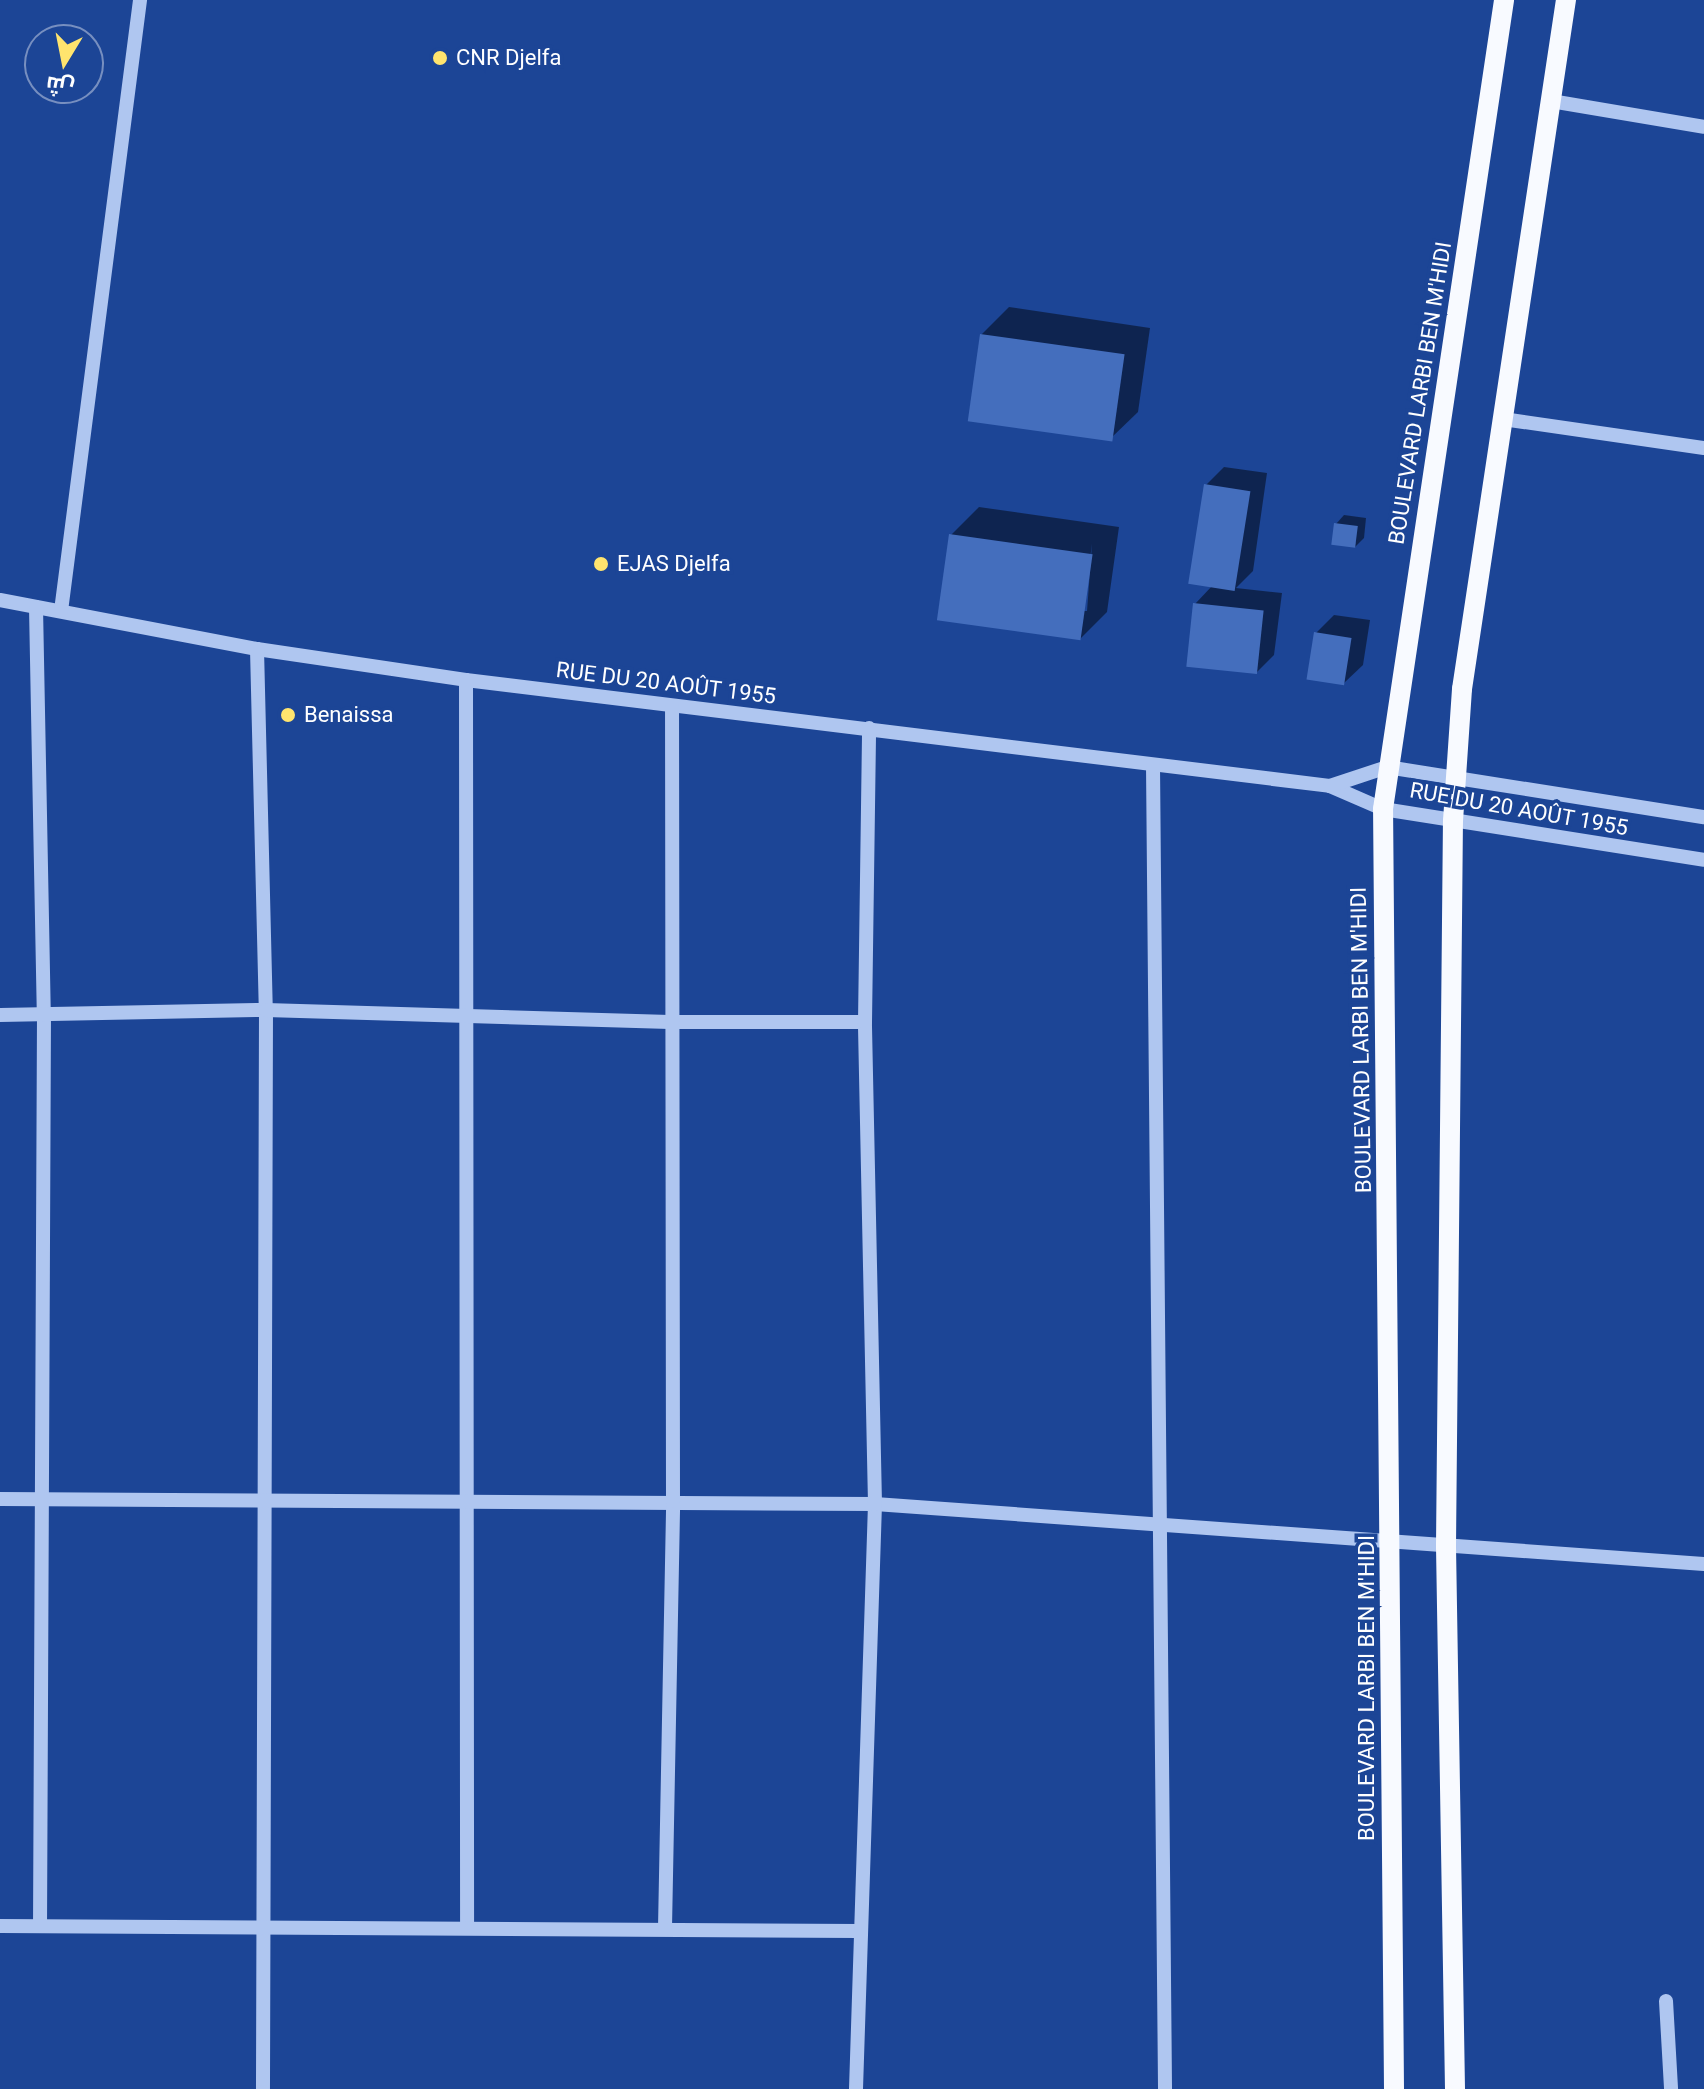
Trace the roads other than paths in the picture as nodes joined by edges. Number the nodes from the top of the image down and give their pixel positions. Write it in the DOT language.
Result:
graph roads {
  1 [pos="140,0"];
  2 [pos="1504,0"];
  3 [pos="1566,0"];
  4 [pos="1551,101"];
  5 [pos="1704,127"];
  6 [pos="1503,419"];
  7 [pos="1704,448"];
  8 [pos="0,600"];
  9 [pos="36,607"];
  10 [pos="61,611"];
  11 [pos="257,649"];
  12 [pos="466,680"];
  13 [pos="672,707"];
  14 [pos="869,728"];
  15 [pos="1153,765"];
  16 [pos="1387,767"];
  17 [pos="1456,775"];
  18 [pos="1330,786"];
  19 [pos="1383,809"];
  20 [pos="1703,813"];
  21 [pos="1453,821"];
  22 [pos="1704,860"];
  23 [pos="266,1010"];
  24 [pos="0,1015"];
  25 [pos="44,1015"];
  26 [pos="464,1015"];
  27 [pos="670,1022"];
  28 [pos="865,1022"];
  29 [pos="0,1499"];
  30 [pos="42,1500"];
  31 [pos="468,1500"];
  32 [pos="673,1501"];
  33 [pos="261,1503"];
  34 [pos="875,1504"];
  35 [pos="1161,1521"];
  36 [pos="1390,1540"];
  37 [pos="1446,1546"];
  38 [pos="1704,1564"];
  39 [pos="0,1926"];
  40 [pos="40,1926"];
  41 [pos="467,1927"];
  42 [pos="263,1928"];
  43 [pos="665,1928"];
  44 [pos="859,1931"];
  45 [pos="1666,2001"];
  46 [pos="263,2089"];
  47 [pos="856,2089"];
  48 [pos="1165,2089"];
  49 [pos="1394,2089"];
  50 [pos="1455,2089"];
  51 [pos="1671,2089"];
  1 -- 10 [label="street"];
  2 -- 16 [label="main road, BOULEVARD LARBI BEN M'HIDI"];
  3 -- 4 [label="main road"];
  4 -- 5 [label="street"];
  4 -- 6 [label="main road"];
  6 -- 7 [label="street"];
  6 -- 17 [label="main road"];
  8 -- 9 [label="street, RUE DU 20 AOÛT 1955"];
  9 -- 10 [label="street, RUE DU 20 AOÛT 1955"];
  9 -- 25 [label="street"];
  10 -- 11 [label="street, RUE DU 20 AOÛT 1955"];
  11 -- 12 [label="street, RUE DU 20 AOÛT 1955"];
  11 -- 23 [label="street"];
  12 -- 13 [label="street, RUE DU 20 AOÛT 1955"];
  12 -- 26 [label="street"];
  13 -- 14 [label="street, RUE DU 20 AOÛT 1955"];
  13 -- 27 [label="street"];
  14 -- 15 [label="street, RUE DU 20 AOÛT 1955"];
  14 -- 28 [label="street"];
  15 -- 18 [label="street, RUE DU 20 AOÛT 1955"];
  15 -- 35 [label="street"];
  16 -- 17 [label="street, RUE DU 20 AOÛT 1955"];
  16 -- 18 [label="street, RUE DU 20 AOÛT 1955"];
  16 -- 19 [label="main road, BOULEVARD LARBI BEN M'HIDI"];
  17 -- 20 [label="street, RUE DU 20 AOÛT 1955"];
  17 -- 21 [label="main road"];
  18 -- 19 [label="street, RUE DU 20 AOÛT 1955"];
  19 -- 21 [label="street, RUE DU 20 AOÛT 1955"];
  19 -- 36 [label="main road, BOULEVARD LARBI BEN M'HIDI"];
  21 -- 22 [label="street, RUE DU 20 AOÛT 1955"];
  21 -- 37 [label="main road"];
  23 -- 25 [label="street"];
  23 -- 26 [label="street"];
  23 -- 33 [label="street"];
  24 -- 25 [label="street"];
  25 -- 30 [label="street"];
  26 -- 27 [label="street"];
  26 -- 31 [label="street"];
  27 -- 28 [label="street"];
  27 -- 32 [label="street"];
  28 -- 34 [label="street"];
  29 -- 30 [label="street"];
  30 -- 33 [label="street"];
  30 -- 40 [label="street"];
  31 -- 32 [label="street"];
  31 -- 33 [label="street"];
  31 -- 41 [label="street"];
  32 -- 34 [label="street"];
  32 -- 43 [label="street"];
  33 -- 42 [label="street"];
  34 -- 35 [label="street"];
  34 -- 44 [label="street"];
  35 -- 36 [label="street"];
  35 -- 48 [label="street"];
  36 -- 37 [label="street"];
  36 -- 49 [label="main road, BOULEVARD LARBI BEN M'HIDI"];
  37 -- 38 [label="street"];
  37 -- 50 [label="main road"];
  39 -- 40 [label="street"];
  40 -- 42 [label="street"];
  41 -- 42 [label="street"];
  41 -- 43 [label="street"];
  42 -- 46 [label="street"];
  43 -- 44 [label="street"];
  44 -- 47 [label="street"];
  45 -- 51 [label="street"];
}
